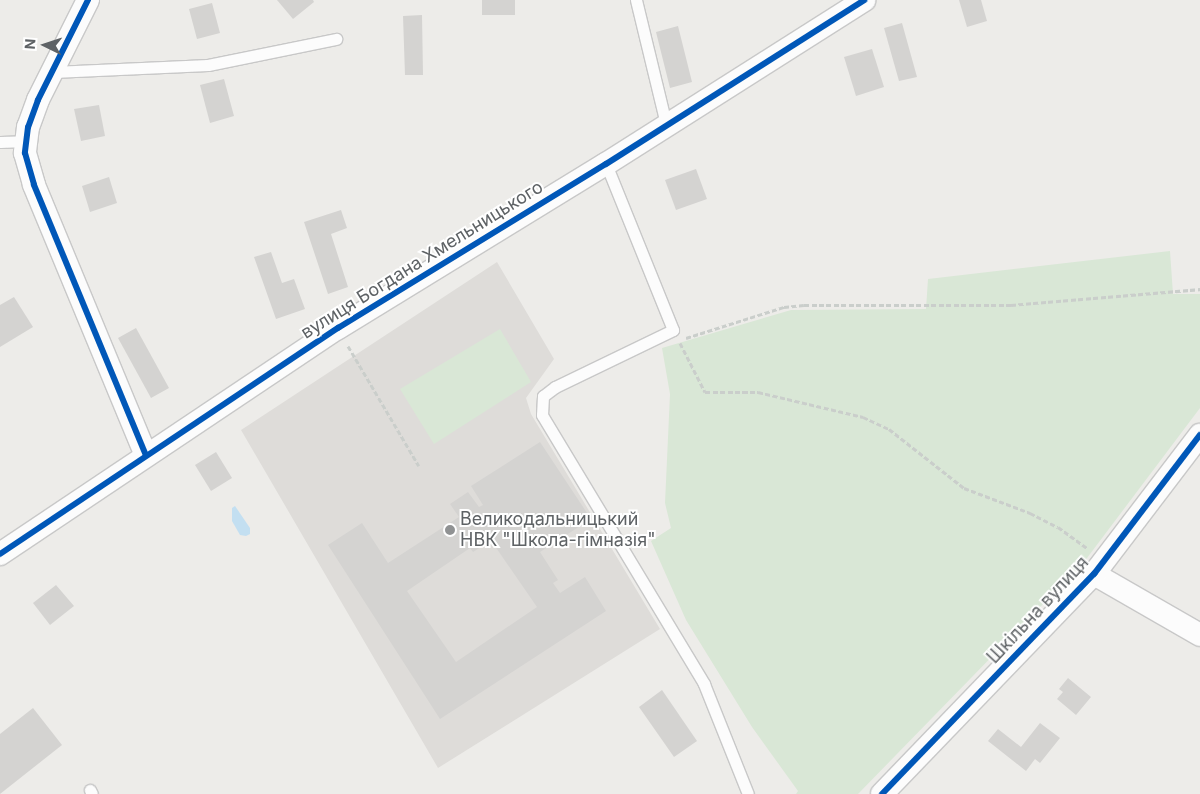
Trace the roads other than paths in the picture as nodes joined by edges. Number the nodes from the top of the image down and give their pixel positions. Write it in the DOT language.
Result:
graph roads {
  1 [pos="88,0"];
  2 [pos="636,0"];
  3 [pos="864,0"];
  4 [pos="336,39"];
  5 [pos="53,72"];
  6 [pos="666,124"];
  7 [pos="25,141"];
  8 [pos="0,142"];
  9 [pos="606,164"];
  10 [pos="1200,435"];
  11 [pos="146,454"];
  12 [pos="0,554"];
  13 [pos="1099,567"];
  14 [pos="1200,635"];
  15 [pos="748,794"];
  16 [pos="882,794"];
  1 -- 5 [label="street"];
  2 -- 6 [label="lane"];
  3 -- 6 [label="street, вулиця Богдана Хмельницького"];
  4 -- 5 [label="lane"];
  5 -- 7 [label="street"];
  6 -- 9 [label="street, вулиця Богдана Хмельницького"];
  7 -- 8 [label="lane"];
  7 -- 11 [label="street"];
  9 -- 11 [label="street, вулиця Богдана Хмельницького"];
  9 -- 15 [label="lane"];
  10 -- 13 [label="street, Шкільна вулиця"];
  11 -- 12 [label="street, вулиця Богдана Хмельницького"];
  13 -- 14 [label="street"];
  13 -- 16 [label="street, Шкільна вулиця"];
}
